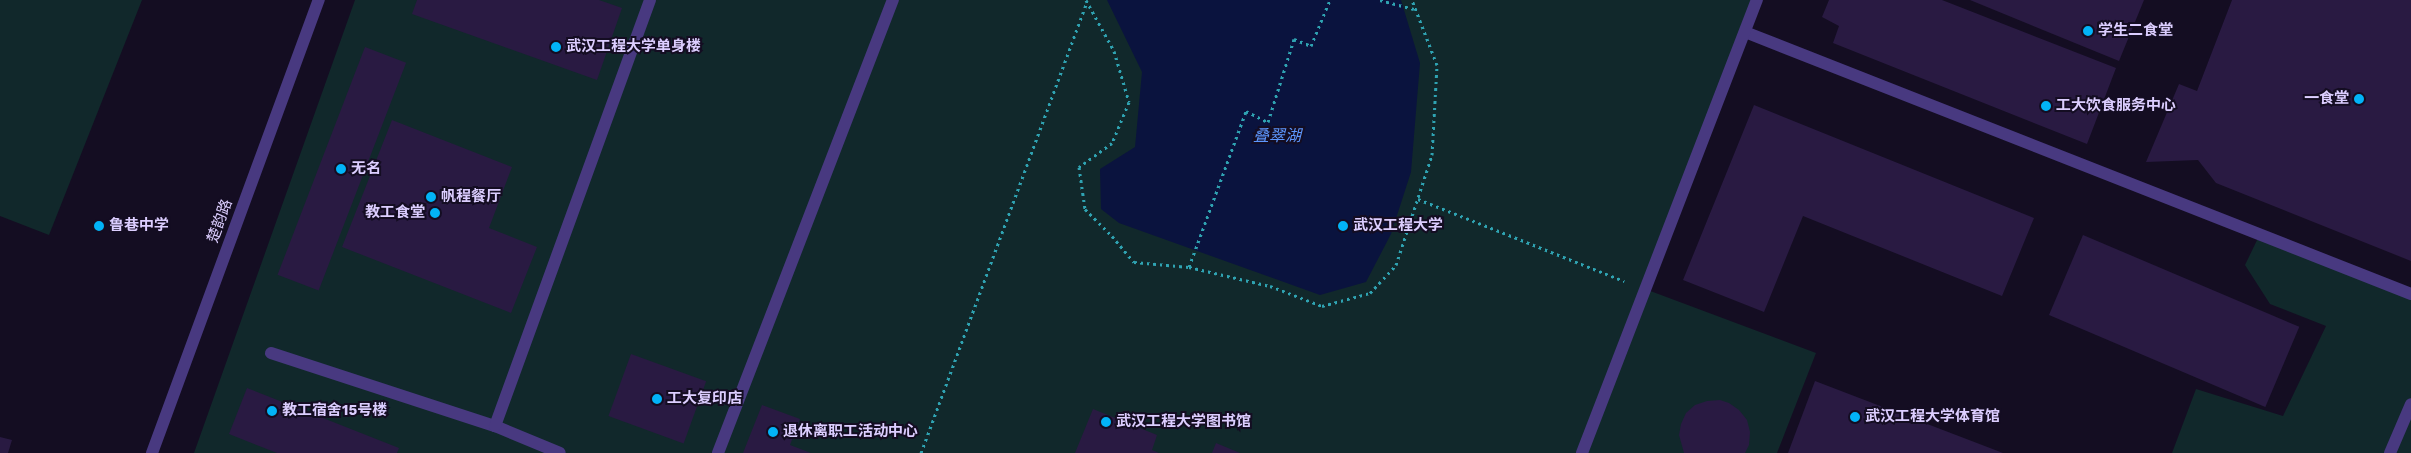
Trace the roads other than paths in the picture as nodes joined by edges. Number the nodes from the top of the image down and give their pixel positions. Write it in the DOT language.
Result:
graph roads {
  1 [pos="319,0"];
  2 [pos="650,0"];
  3 [pos="893,0"];
  4 [pos="1757,0"];
  5 [pos="1745,32"];
  6 [pos="2411,294"];
  7 [pos="271,353"];
  8 [pos="2411,404"];
  9 [pos="495,426"];
  10 [pos="152,453"];
  11 [pos="560,453"];
  12 [pos="718,453"];
  13 [pos="1582,453"];
  14 [pos="2390,453"];
  1 -- 10 [label="street, 楚韵路"];
  2 -- 9 [label="street"];
  3 -- 12 [label="street"];
  4 -- 5 [label="street"];
  5 -- 6 [label="street"];
  5 -- 13 [label="street"];
  7 -- 9 [label="street"];
  8 -- 14 [label="street"];
  9 -- 11 [label="street"];
}
